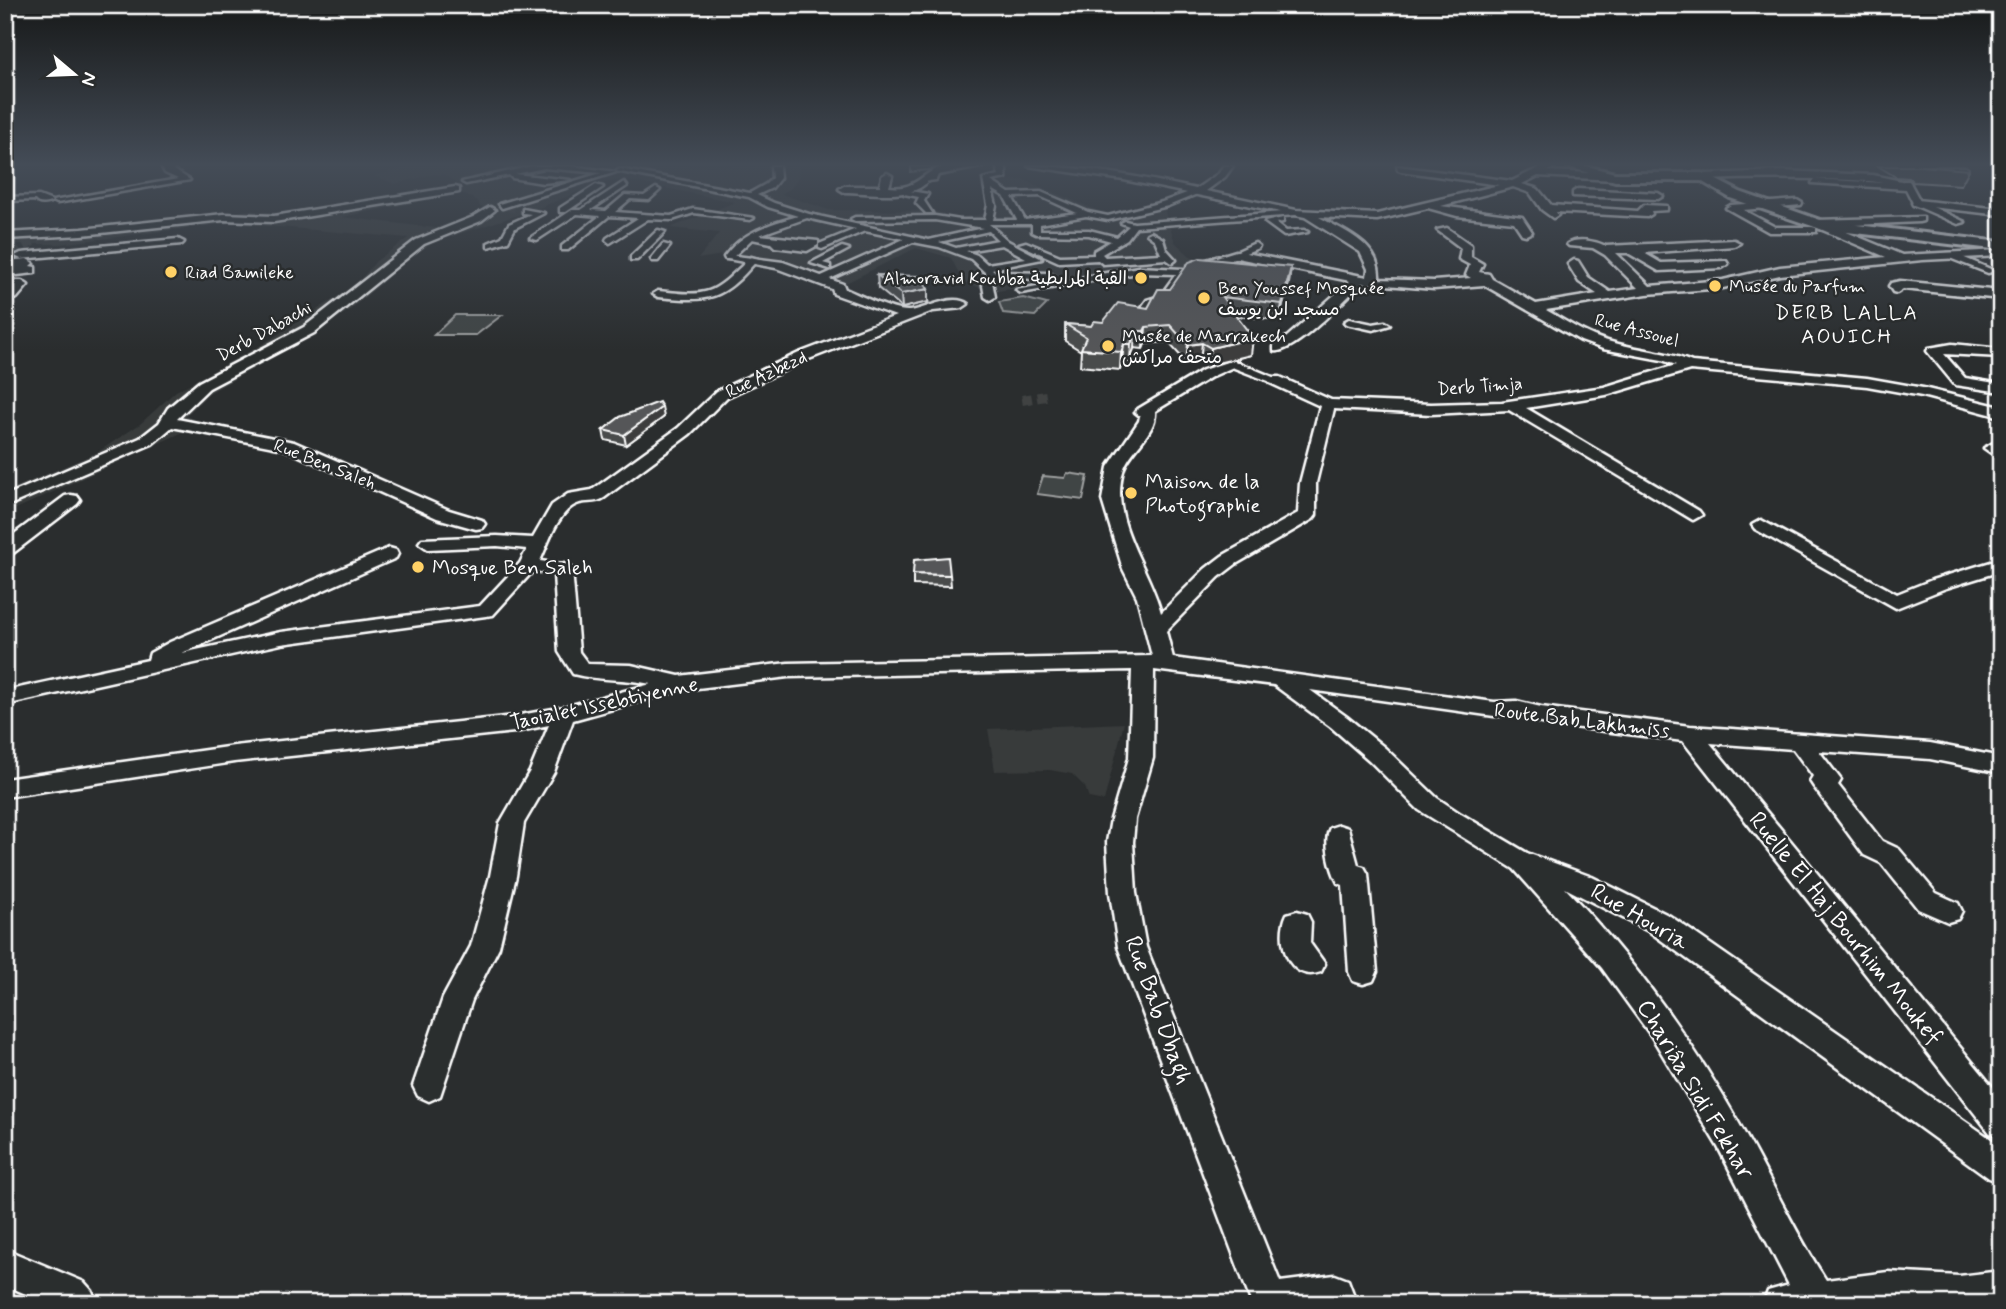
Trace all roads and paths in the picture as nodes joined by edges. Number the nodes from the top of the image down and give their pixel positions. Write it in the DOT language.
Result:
graph roads {
  1 [pos="126,227"];
  2 [pos="454,227"];
  3 [pos="511,227"];
  4 [pos="551,227"];
  5 [pos="590,227"];
  6 [pos="630,227"];
  7 [pos="743,227"];
  8 [pos="775,227"];
  9 [pos="882,227"];
  10 [pos="950,227"];
  11 [pos="965,227"];
  12 [pos="981,227"];
  13 [pos="984,227"];
  14 [pos="997,227"];
  15 [pos="1001,227"];
  16 [pos="1008,227"];
  17 [pos="1036,227"];
  18 [pos="1077,227"];
  19 [pos="1131,227"];
  20 [pos="1142,227"];
  21 [pos="1157,227"];
  22 [pos="1275,227"];
  23 [pos="1324,227"];
  24 [pos="1523,227"];
  25 [pos="1767,227"];
  26 [pos="1804,227"];
  27 [pos="1819,227"];
  28 [pos="1826,227"];
  29 [pos="865,228"];
  30 [pos="1151,229"];
  31 [pos="1443,230"];
  32 [pos="877,231"];
  33 [pos="942,231"];
  34 [pos="998,231"];
  35 [pos="661,232"];
  36 [pos="1304,232"];
  37 [pos="1526,232"];
  38 [pos="893,234"];
  39 [pos="122,235"];
  40 [pos="1614,235"];
  41 [pos="5,236"];
  42 [pos="752,237"];
  43 [pos="1073,237"];
  44 [pos="534,238"];
  45 [pos="911,238"];
  46 [pos="610,240"];
  47 [pos="178,242"];
  48 [pos="928,242"];
  49 [pos="1113,242"];
  50 [pos="775,243"];
  51 [pos="1734,243"];
  52 [pos="1573,244"];
  53 [pos="69,245"];
  54 [pos="491,245"];
  55 [pos="666,246"];
  56 [pos="818,246"];
  57 [pos="941,246"];
  58 [pos="1255,246"];
  59 [pos="2001,246"];
  60 [pos="869,247"];
  61 [pos="565,248"];
  62 [pos="798,248"];
  63 [pos="105,249"];
  64 [pos="887,249"];
  65 [pos="1631,249"];
  66 [pos="955,250"];
  67 [pos="1602,250"];
  68 [pos="1069,251"];
  69 [pos="57,253"];
  70 [pos="731,253"];
  71 [pos="2001,253"];
  72 [pos="1030,254"];
  73 [pos="1233,254"];
  74 [pos="1950,255"];
  75 [pos="1167,256"];
  76 [pos="10,257"];
  77 [pos="634,258"];
  78 [pos="655,258"];
  79 [pos="1901,259"];
  80 [pos="756,260"];
  81 [pos="1102,260"];
  82 [pos="1056,261"];
  83 [pos="772,263"];
  84 [pos="1574,264"];
  85 [pos="1722,264"];
  86 [pos="984,265"];
  87 [pos="84,266"];
  88 [pos="964,266"];
  89 [pos="31,270"];
  90 [pos="1183,272"];
  91 [pos="1994,272"];
  92 [pos="1109,274"];
  93 [pos="806,275"];
  94 [pos="820,280"];
  95 [pos="1050,280"];
  96 [pos="1366,280"];
  97 [pos="2001,280"];
  98 [pos="1486,281"];
  99 [pos="1064,282"];
  100 [pos="1003,286"];
  101 [pos="1897,289"];
  102 [pos="1021,290"];
  103 [pos="1647,290"];
  104 [pos="658,293"];
  105 [pos="1060,295"];
  106 [pos="990,297"];
  107 [pos="1609,297"];
  108 [pos="1997,299"];
  109 [pos="962,304"];
  110 [pos="1327,307"];
  111 [pos="1535,308"];
  112 [pos="910,316"];
  113 [pos="1139,318"];
  114 [pos="1385,325"];
  115 [pos="1279,348"];
  116 [pos="2001,353"];
  117 [pos="1233,363"];
  118 [pos="1689,366"];
  119 [pos="1275,380"];
  120 [pos="2001,388"];
  121 [pos="1328,404"];
  122 [pos="1511,405"];
  123 [pos="2001,412"];
  124 [pos="169,422"];
  125 [pos="2001,444"];
  126 [pos="2001,455"];
  127 [pos="71,500"];
  128 [pos="5,502"];
  129 [pos="1693,515"];
  130 [pos="476,524"];
  131 [pos="1761,525"];
  132 [pos="428,543"];
  133 [pos="538,544"];
  134 [pos="5,550"];
  135 [pos="389,554"];
  136 [pos="527,565"];
  137 [pos="2001,565"];
  138 [pos="1157,629"];
  139 [pos="1153,663"];
  140 [pos="147,666"];
  141 [pos="1278,678"];
  142 [pos="680,683"];
  143 [pos="5,698"];
  144 [pos="564,715"];
  145 [pos="1690,734"];
  146 [pos="1801,744"];
  147 [pos="2001,765"];
  148 [pos="5,788"];
  149 [pos="1339,835"];
  150 [pos="1518,860"];
  151 [pos="1948,911"];
  152 [pos="1297,922"];
  153 [pos="1311,964"];
  154 [pos="1363,972"];
  155 [pos="429,1086"];
  156 [pos="2001,1122"];
  157 [pos="2001,1166"];
  158 [pos="5,1266"];
  159 [pos="2001,1289"];
  160 [pos="1819,1301"];
  161 [pos="1269,1303"];
  162 [pos="79,1304"];
  163 [pos="1339,1304"];
  164 [pos="1781,1304"];
  1 -- 41 [label="street"];
  2 -- 124 [label="street, Derb Dabachi"];
  3 -- 54 [label="street"];
  4 -- 44 [label="street"];
  5 -- 61 [label="street"];
  6 -- 46 [label="street"];
  7 -- 70 [label="street"];
  8 -- 42 [label="street"];
  9 -- 32 [label="street"];
  10 -- 33 [label="street"];
  11 -- 33 [label="street"];
  12 -- 34 [label="street"];
  13 -- 34 [label="street"];
  14 -- 34 [label="street"];
  15 -- 34 [label="street"];
  16 -- 34 [label="street"];
  17 -- 43 [label="street"];
  18 -- 43 [label="street"];
  19 -- 49 [label="street"];
  20 -- 30 [label="street"];
  21 -- 30 [label="street"];
  22 -- 36 [label="street"];
  23 -- 96 [label="street"];
  24 -- 37 [label="street"];
  25 -- 26 [label="street"];
  27 -- 79 [label="street"];
  28 -- 59 [label="street"];
  29 -- 32 [label="street"];
  29 -- 56 [label="street"];
  30 -- 75 [label="street"];
  31 -- 98 [label="street"];
  32 -- 38 [label="street"];
  33 -- 34 [label="street"];
  33 -- 38 [label="street"];
  33 -- 45 [label="street"];
  33 -- 48 [label="street"];
  34 -- 57 [label="street"];
  34 -- 66 [label="street"];
  34 -- 72 [label="street"];
  34 -- 72 [label="street"];
  34 -- 86 [label="street"];
  35 -- 77 [label="street"];
  38 -- 45 [label="street"];
  39 -- 63 [label="street"];
  40 -- 65 [label="street"];
  42 -- 50 [label="street"];
  42 -- 70 [label="street"];
  43 -- 49 [label="street"];
  45 -- 48 [label="street"];
  45 -- 64 [label="street"];
  47 -- 63 [label="street"];
  48 -- 57 [label="street"];
  49 -- 81 [label="street"];
  50 -- 56 [label="street"];
  50 -- 62 [label="street"];
  50 -- 80 [label="street"];
  51 -- 65 [label="street"];
  52 -- 67 [label="street"];
  53 -- 69 [label="street"];
  55 -- 78 [label="street"];
  56 -- 62 [label="street"];
  56 -- 93 [label="street"];
  57 -- 66 [label="street"];
  58 -- 73 [label="street"];
  60 -- 64 [label="street"];
  62 -- 83 [label="street"];
  63 -- 69 [label="street"];
  63 -- 87 [label="street"];
  64 -- 94 [label="street"];
  65 -- 67 [label="street"];
  65 -- 85 [label="street"];
  66 -- 86 [label="street"];
  67 -- 103 [label="street"];
  68 -- 82 [label="street"];
  69 -- 76 [label="street"];
  70 -- 80 [label="street"];
  71 -- 74 [label="street"];
  72 -- 82 [label="street"];
  72 -- 86 [label="street"];
  72 -- 86 [label="street"];
  73 -- 90 [label="street"];
  73 -- 96 [label="street"];
  74 -- 79 [label="street"];
  74 -- 91 [label="street"];
  75 -- 81 [label="street"];
  75 -- 90 [label="street"];
  76 -- 89 [label="street"];
  79 -- 103 [label="street"];
  80 -- 83 [label="street"];
  80 -- 104 [label="street"];
  81 -- 82 [label="street"];
  81 -- 92 [label="street"];
  82 -- 95 [label="street"];
  83 -- 93 [label="street"];
  84 -- 107 [label="street"];
  86 -- 88 [label="street"];
  86 -- 95 [label="street"];
  86 -- 100 [label="street"];
  86 -- 106 [label="street"];
  90 -- 92 [label="street"];
  90 -- 113 [label="street"];
  91 -- 97 [label="street"];
  92 -- 99 [label="street"];
  93 -- 94 [label="street"];
  94 -- 112 [label="street"];
  95 -- 99 [label="street"];
  95 -- 102 [label="street"];
  96 -- 98 [label="street"];
  96 -- 110 [label="street"];
  98 -- 111 [label="street, Rue Assouel"];
  99 -- 105 [label="street"];
  101 -- 108 [label="street"];
  103 -- 107 [label="street"];
  107 -- 111 [label="street"];
  109 -- 112 [label="street, Rue Azbezd"];
  110 -- 114 [label="street"];
  110 -- 115 [label="street"];
  111 -- 118 [label="street, Rue Assouel"];
  112 -- 133 [label="street, Rue Azbezd"];
  116 -- 120 [label="street"];
  117 -- 119 [label="street"];
  117 -- 138 [label="street, Rue Bab Dbagh"];
  118 -- 122 [label="street, Derb Timja"];
  118 -- 123 [label="street, Rue Assouel"];
  119 -- 121 [label="street, Derb Timja"];
  121 -- 122 [label="street, Derb Timja"];
  121 -- 138 [label="street"];
  122 -- 129 [label="street"];
  124 -- 128 [label="street, Derb Dabachi"];
  124 -- 130 [label="street, Rue Ben Saleh"];
  125 -- 126 [label="street"];
  127 -- 134 [label="street"];
  131 -- 137 [label="street"];
  132 -- 133 [label="street"];
  133 -- 136 [label="street, Rue Azbezd"];
  135 -- 140 [label="street"];
  136 -- 140 [label="street, Rue Azbezd"];
  136 -- 142 [label="street"];
  138 -- 139 [label="street, Rue Bab Dbagh"];
  139 -- 141 [label="street, Route Bab Lakhmiss"];
  139 -- 142 [label="street, Taoialet Issebtiyenne"];
  139 -- 161 [label="street, Rue Bab Dbagh"];
  140 -- 143 [label="street"];
  141 -- 145 [label="street, Route Bab Lakhmiss"];
  141 -- 150 [label="street, Rue Houria"];
  142 -- 144 [label="street, Taoialet Issebtiyenne"];
  144 -- 148 [label="street, Taoialet Issebtiyenne"];
  144 -- 155 [label="street"];
  145 -- 146 [label="street, Route Bab Lakhmiss"];
  145 -- 156 [label="street, Ruelle El Haj Bourhim Moukef"];
  146 -- 147 [label="street, Route Bab Lakhmiss"];
  146 -- 151 [label="street"];
  149 -- 154 [label="street"];
  150 -- 157 [label="street, Rue Houria"];
  150 -- 160 [label="street, Chariâa Sidi Fekhar"];
  152 -- 153 [label="street"];
  158 -- 162 [label="street"];
  159 -- 160 [label="street"];
  160 -- 164 [label="street"];
  161 -- 163 [label="street"];
}
